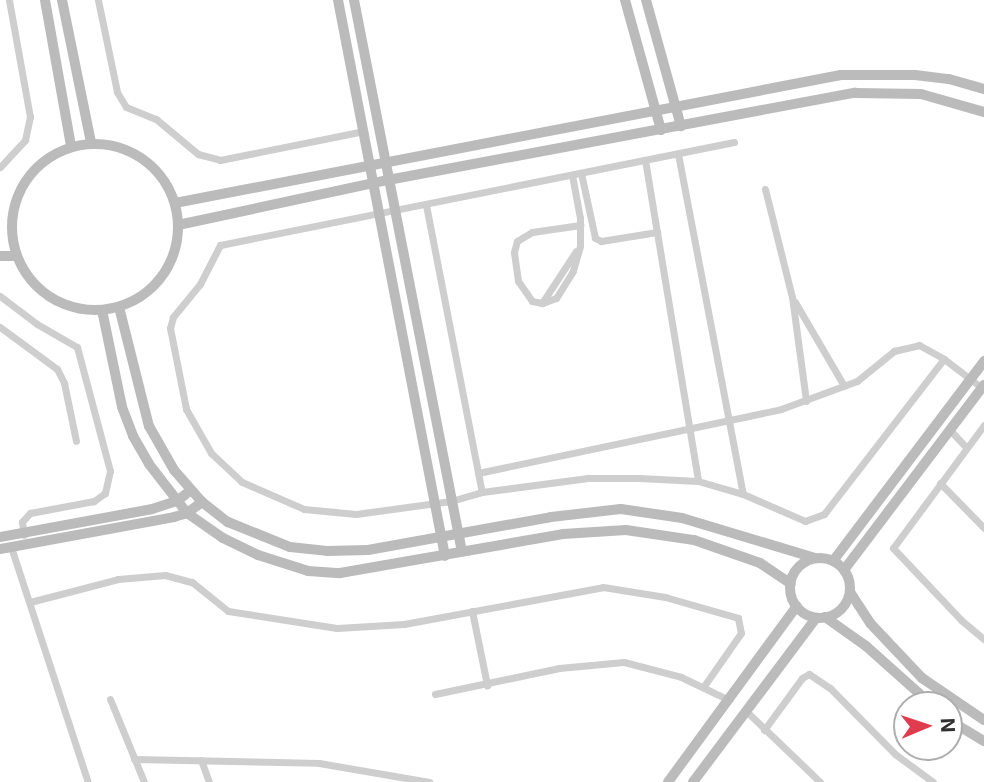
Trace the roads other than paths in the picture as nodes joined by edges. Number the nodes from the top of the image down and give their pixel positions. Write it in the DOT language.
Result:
graph roads {
  1 [pos="9,0"];
  2 [pos="45,0"];
  3 [pos="62,0"];
  4 [pos="98,0"];
  5 [pos="338,0"];
  6 [pos="354,0"];
  7 [pos="625,0"];
  8 [pos="646,0"];
  9 [pos="984,89"];
  10 [pos="676,106"];
  11 [pos="657,110"];
  12 [pos="984,112"];
  13 [pos="681,126"];
  14 [pos="661,130"];
  15 [pos="364,131"];
  16 [pos="91,142"];
  17 [pos="734,142"];
  18 [pos="71,146"];
  19 [pos="678,154"];
  20 [pos="645,160"];
  21 [pos="386,163"];
  22 [pos="371,165"];
  23 [pos="0,167"];
  24 [pos="576,174"];
  25 [pos="388,180"];
  26 [pos="375,182"];
  27 [pos="765,189"];
  28 [pos="175,203"];
  29 [pos="426,205"];
  30 [pos="395,211"];
  31 [pos="382,214"];
  32 [pos="178,225"];
  33 [pos="580,225"];
  34 [pos="657,232"];
  35 [pos="6,235"];
  36 [pos="0,256"];
  37 [pos="16,256"];
  38 [pos="0,296"];
  39 [pos="792,297"];
  40 [pos="119,307"];
  41 [pos="102,310"];
  42 [pos="0,327"];
  43 [pos="944,359"];
  44 [pos="984,360"];
  45 [pos="971,378"];
  46 [pos="844,386"];
  47 [pos="983,386"];
  48 [pos="806,401"];
  49 [pos="728,418"];
  50 [pos="984,425"];
  51 [pos="689,428"];
  52 [pos="950,430"];
  53 [pos="76,441"];
  54 [pos="966,447"];
  55 [pos="478,473"];
  56 [pos="698,481"];
  57 [pos="940,483"];
  58 [pos="191,490"];
  59 [pos="482,492"];
  60 [pos="743,494"];
  61 [pos="177,501"];
  62 [pos="451,501"];
  63 [pos="202,502"];
  64 [pos="436,503"];
  65 [pos="187,513"];
  66 [pos="984,528"];
  67 [pos="458,533"];
  68 [pos="24,535"];
  69 [pos="0,537"];
  70 [pos="442,538"];
  71 [pos="6,548"];
  72 [pos="462,552"];
  73 [pos="445,556"];
  74 [pos="815,558"];
  75 [pos="833,561"];
  76 [pos="844,570"];
  77 [pos="790,584"];
  78 [pos="850,592"];
  79 [pos="30,603"];
  80 [pos="797,606"];
  81 [pos="472,611"];
  82 [pos="821,617"];
  83 [pos="984,639"];
  84 [pos="487,685"];
  85 [pos="704,686"];
  86 [pos="916,691"];
  87 [pos="435,694"];
  88 [pos="110,699"];
  89 [pos="729,700"];
  90 [pos="744,710"];
  91 [pos="984,720"];
  92 [pos="963,728"];
  93 [pos="764,730"];
  94 [pos="984,741"];
  95 [pos="134,759"];
  96 [pos="201,760"];
  97 [pos="88,782"];
  98 [pos="144,782"];
  99 [pos="209,782"];
  100 [pos="429,782"];
  101 [pos="668,782"];
  102 [pos="692,782"];
  103 [pos="820,782"];
  104 [pos="933,782"];
  1 -- 23 [label="street"];
  2 -- 18 [label="street"];
  3 -- 16 [label="street"];
  4 -- 15 [label="street"];
  5 -- 15 [label="street"];
  6 -- 21 [label="street"];
  7 -- 11 [label="street"];
  8 -- 10 [label="street"];
  9 -- 10 [label="street"];
  10 -- 11 [label="street"];
  10 -- 13 [label="street"];
  11 -- 14 [label="street"];
  11 -- 21 [label="street"];
  12 -- 13 [label="street"];
  13 -- 14 [label="street"];
  14 -- 25 [label="street"];
  15 -- 22 [label="street"];
  16 -- 18 [label="street"];
  16 -- 28 [label="street"];
  17 -- 19 [label="street"];
  18 -- 35 [label="street"];
  19 -- 20 [label="street"];
  19 -- 49 [label="street"];
  20 -- 24 [label="street"];
  20 -- 34 [label="street"];
  21 -- 22 [label="street"];
  21 -- 25 [label="street"];
  22 -- 26 [label="street"];
  22 -- 28 [label="street"];
  24 -- 29 [label="street"];
  24 -- 33 [label="street"];
  24 -- 34 [label="street"];
  25 -- 26 [label="street"];
  25 -- 30 [label="street"];
  26 -- 31 [label="street"];
  26 -- 32 [label="street"];
  27 -- 39 [label="street"];
  28 -- 32 [label="street"];
  29 -- 30 [label="street"];
  29 -- 55 [label="street"];
  30 -- 31 [label="street"];
  30 -- 62 [label="street"];
  31 -- 64 [label="street"];
  31 -- 64 [label="street"];
  32 -- 40 [label="street"];
  33 -- 33 [label="street"];
  34 -- 51 [label="street"];
  35 -- 37 [label="street"];
  36 -- 37 [label="street"];
  37 -- 41 [label="street"];
  38 -- 68 [label="street"];
  39 -- 46 [label="street"];
  39 -- 48 [label="street"];
  40 -- 41 [label="street"];
  40 -- 58 [label="street"];
  41 -- 61 [label="street"];
  42 -- 53 [label="street"];
  43 -- 45 [label="street"];
  43 -- 46 [label="street"];
  43 -- 60 [label="street"];
  44 -- 45 [label="street"];
  45 -- 47 [label="street"];
  45 -- 75 [label="street"];
  46 -- 48 [label="street"];
  47 -- 52 [label="street"];
  48 -- 49 [label="street"];
  49 -- 51 [label="street"];
  49 -- 60 [label="street"];
  50 -- 54 [label="street"];
  51 -- 55 [label="street"];
  51 -- 56 [label="street"];
  52 -- 54 [label="street"];
  52 -- 76 [label="street"];
  54 -- 57 [label="street"];
  55 -- 59 [label="street"];
  56 -- 59 [label="street"];
  56 -- 60 [label="street"];
  57 -- 66 [label="street"];
  57 -- 83 [label="street"];
  58 -- 61 [label="street"];
  58 -- 63 [label="street"];
  59 -- 62 [label="street"];
  61 -- 65 [label="street"];
  61 -- 68 [label="street"];
  62 -- 64 [label="street"];
  62 -- 67 [label="street"];
  63 -- 65 [label="street"];
  63 -- 70 [label="street"];
  64 -- 70 [label="street"];
  65 -- 71 [label="street"];
  65 -- 73 [label="street"];
  67 -- 70 [label="street"];
  67 -- 72 [label="street"];
  67 -- 74 [label="street"];
  68 -- 69 [label="street"];
  70 -- 73 [label="street"];
  71 -- 79 [label="street"];
  72 -- 73 [label="street"];
  72 -- 77 [label="street"];
  74 -- 75 [label="street"];
  74 -- 77 [label="street"];
  75 -- 76 [label="street"];
  76 -- 78 [label="street"];
  77 -- 80 [label="street"];
  78 -- 82 [label="street"];
  78 -- 91 [label="street"];
  79 -- 81 [label="street"];
  79 -- 97 [label="street"];
  80 -- 82 [label="street"];
  80 -- 89 [label="street"];
  81 -- 84 [label="street"];
  81 -- 85 [label="street"];
  82 -- 86 [label="street"];
  82 -- 90 [label="street"];
  84 -- 85 [label="street"];
  84 -- 87 [label="street"];
  85 -- 89 [label="street"];
  88 -- 95 [label="street"];
  89 -- 101 [label="street"];
  90 -- 93 [label="street"];
  90 -- 102 [label="street"];
  92 -- 94 [label="street"];
  93 -- 103 [label="street"];
  93 -- 104 [label="street"];
  95 -- 96 [label="street"];
  95 -- 98 [label="street"];
  96 -- 99 [label="street"];
  96 -- 100 [label="street"];
}
